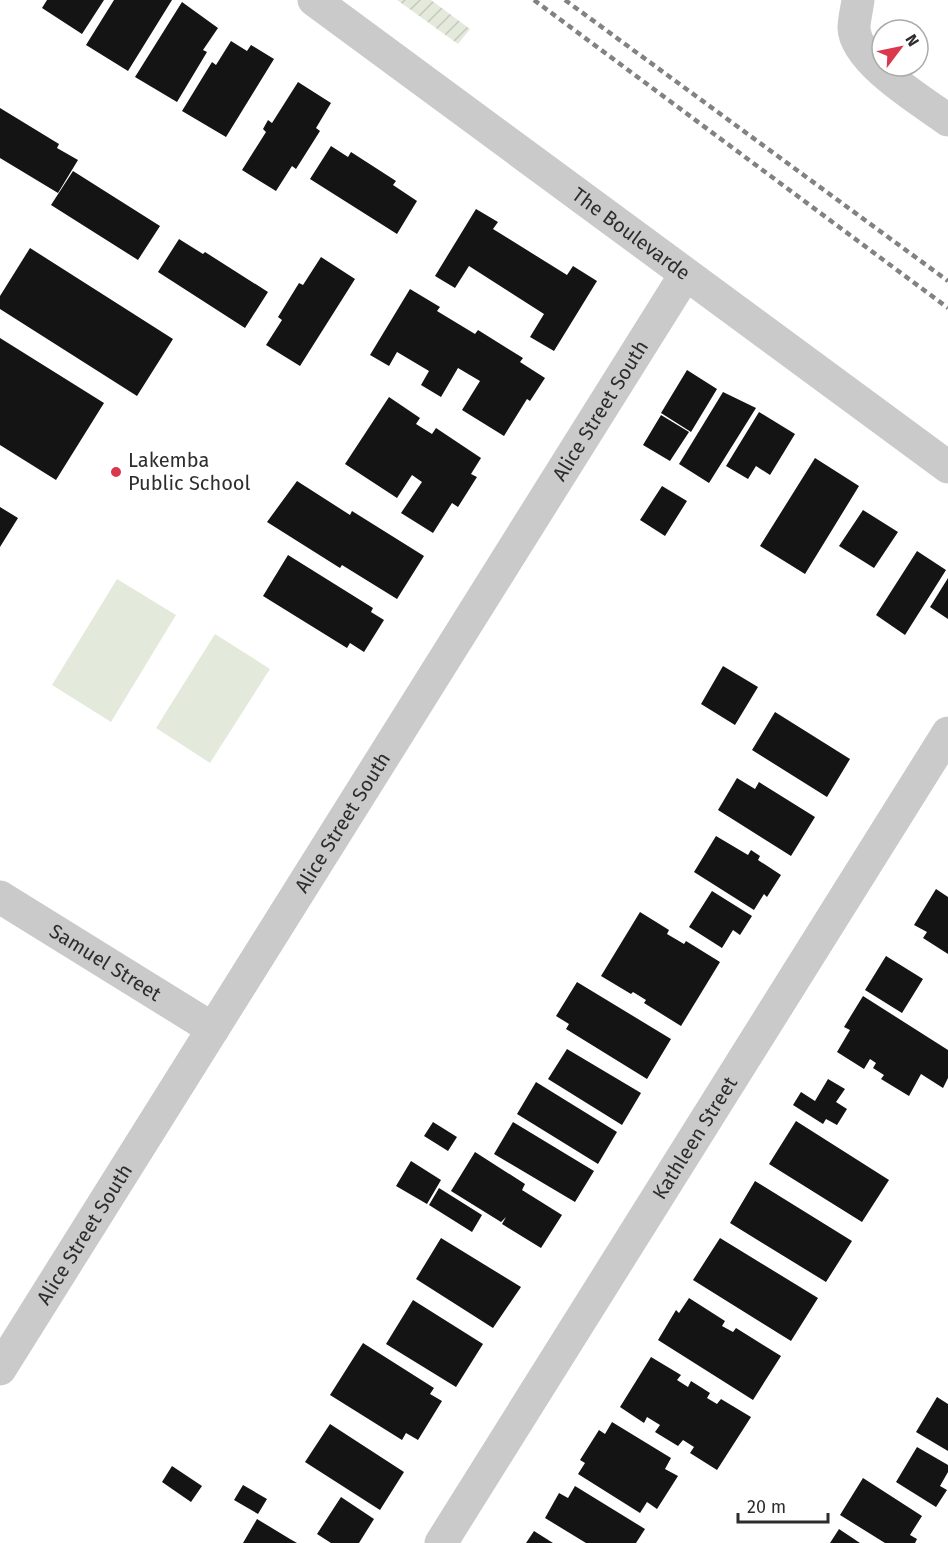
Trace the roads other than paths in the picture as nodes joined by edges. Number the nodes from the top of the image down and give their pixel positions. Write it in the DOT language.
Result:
graph roads {
  1 [pos="314,0"];
  2 [pos="858,0"];
  3 [pos="948,120"];
  4 [pos="686,275"];
  5 [pos="948,467"];
  6 [pos="948,733"];
  7 [pos="0,897"];
  8 [pos="213,1029"];
  9 [pos="0,1369"];
  10 [pos="441,1543"];
  1 -- 4 [label="street, The Boulevarde"];
  2 -- 3 [label="street"];
  4 -- 5 [label="street, The Boulevarde"];
  4 -- 8 [label="street, Alice Street South"];
  6 -- 10 [label="street, Kathleen Street"];
  7 -- 8 [label="street, Samuel Street"];
  8 -- 9 [label="street, Alice Street South"];
}
